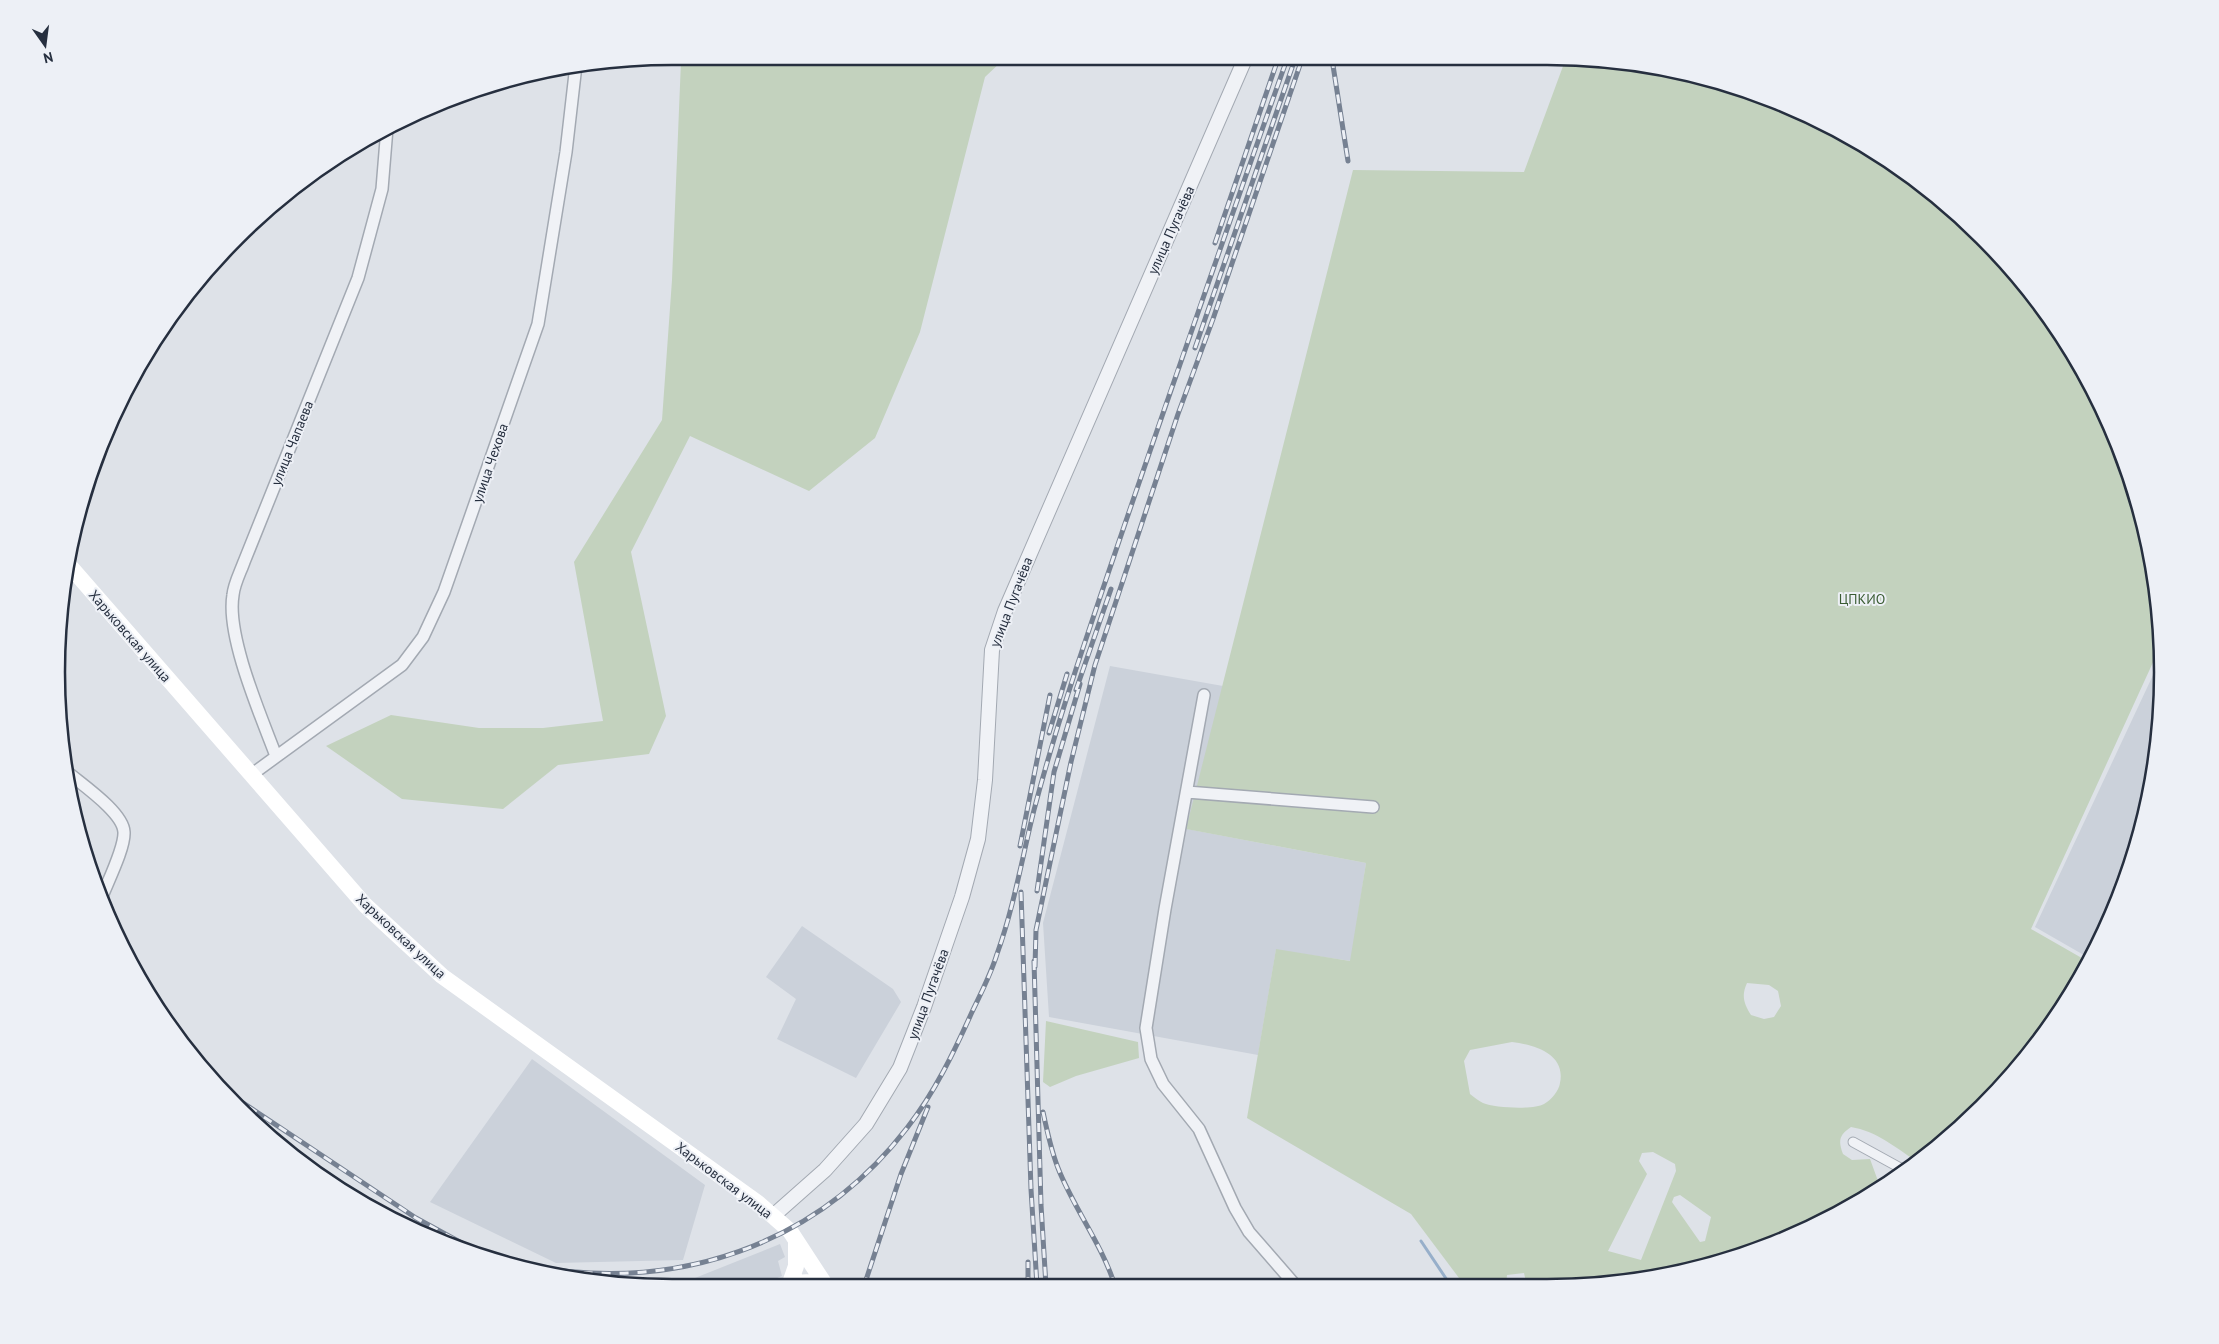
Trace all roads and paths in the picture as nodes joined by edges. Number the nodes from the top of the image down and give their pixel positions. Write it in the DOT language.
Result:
graph roads {
  1 [pos="1242,65"];
  2 [pos="575,73"];
  3 [pos="386,137"];
  4 [pos="73,576"];
  5 [pos="1204,695"];
  6 [pos="276,756"];
  7 [pos="251,775"];
  8 [pos="75,779"];
  9 [pos="1188,792"];
  10 [pos="1373,807"];
  11 [pos="105,888"];
  12 [pos="1853,1142"];
  13 [pos="1898,1167"];
  14 [pos="773,1216"];
  15 [pos="796,1241"];
  16 [pos="792,1279"];
  17 [pos="821,1279"];
  18 [pos="1290,1279"];
  1 -- 14 [label="street, улица Пугачёва"];
  2 -- 6 [label="street, улица Чехова"];
  3 -- 6 [label="street, улица Чапаева"];
  4 -- 7 [label="main road, Харьковская улица"];
  5 -- 9 [label="street"];
  6 -- 7 [label="street, улица Чехова"];
  7 -- 14 [label="main road, Харьковская улица"];
  8 -- 11 [label="street"];
  9 -- 10 [label="street"];
  9 -- 18 [label="street"];
  12 -- 13 [label="street"];
  14 -- 15 [label="main road, Харьковская улица"];
  15 -- 16 [label="main road"];
  15 -- 17 [label="main road, Харьковская улица"];
}
